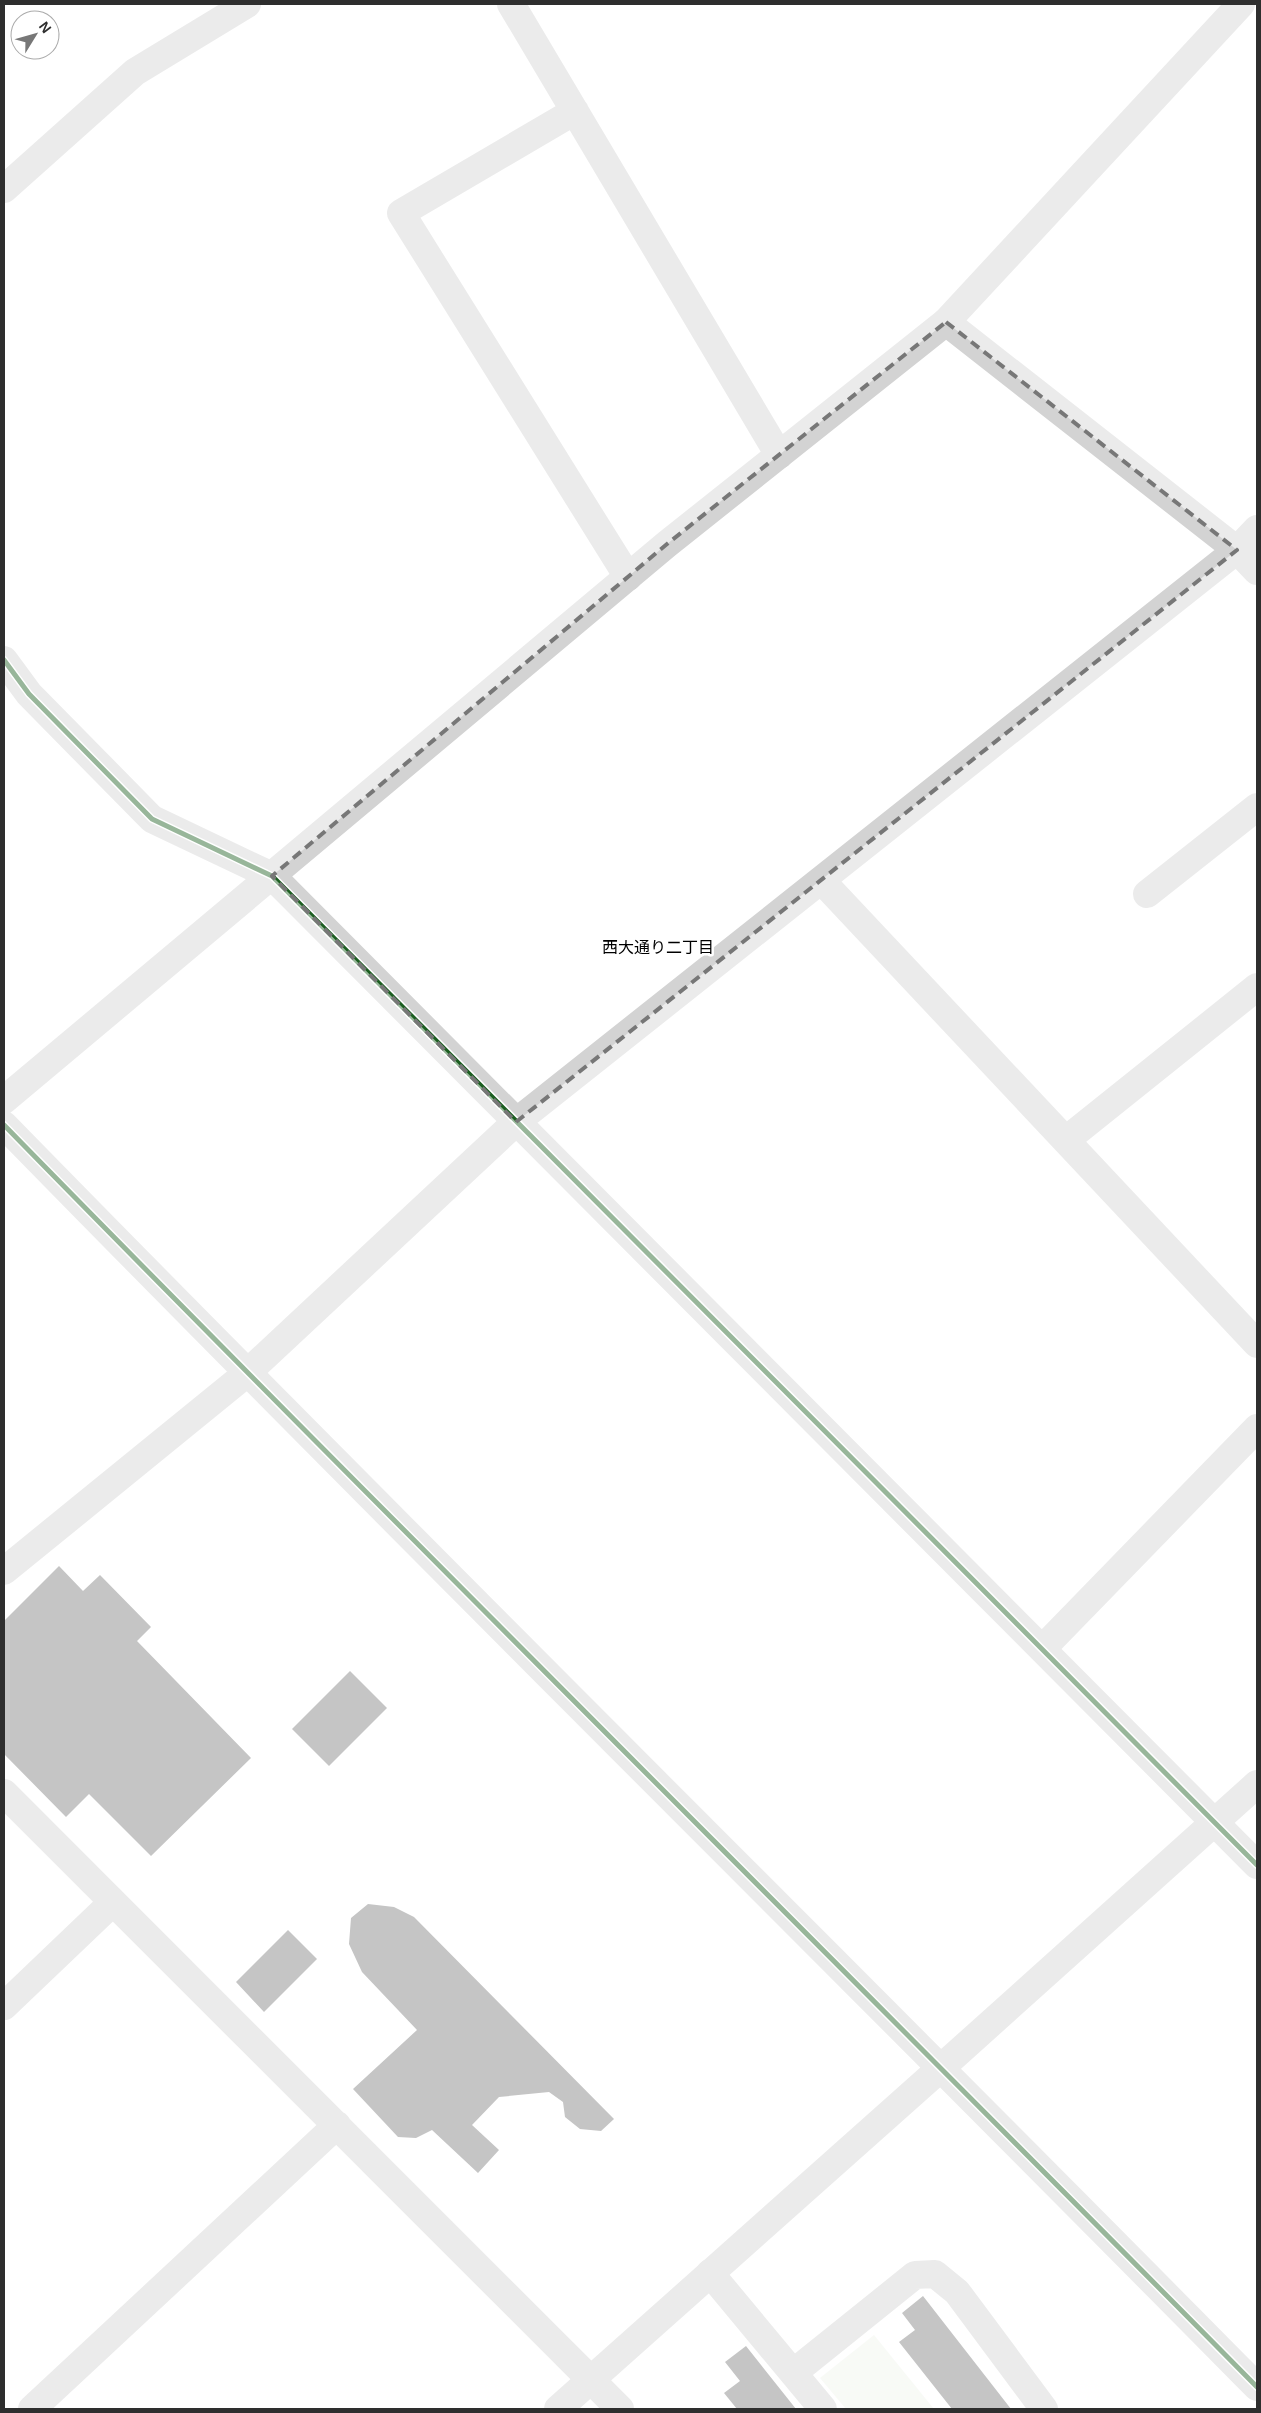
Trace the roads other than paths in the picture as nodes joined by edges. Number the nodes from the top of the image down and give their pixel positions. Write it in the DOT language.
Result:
graph roads {
  1 [pos="247,4"];
  2 [pos="511,4"];
  3 [pos="1241,4"];
  4 [pos="575,111"];
  5 [pos="4,189"];
  6 [pos="946,322"];
  7 [pos="779,455"];
  8 [pos="1257,529"];
  9 [pos="1237,550"];
  10 [pos="1257,571"];
  11 [pos="628,576"];
  12 [pos="4,660"];
  13 [pos="1257,807"];
  14 [pos="272,876"];
  15 [pos="821,880"];
  16 [pos="1147,894"];
  17 [pos="1257,986"];
  18 [pos="4,1100"];
  19 [pos="516,1122"];
  20 [pos="4,1125"];
  21 [pos="1066,1140"];
  22 [pos="1257,1344"];
  23 [pos="246,1374"];
  24 [pos="1257,1428"];
  25 [pos="4,1571"];
  26 [pos="1042,1649"];
  27 [pos="1257,1784"];
  28 [pos="4,1793"];
  29 [pos="1214,1822"];
  30 [pos="1257,1865"];
  31 [pos="113,1902"];
  32 [pos="4,2006"];
  33 [pos="942,2067"];
  34 [pos="337,2126"];
  35 [pos="710,2273"];
  36 [pos="793,2373"];
  37 [pos="590,2379"];
  38 [pos="1257,2387"];
  39 [pos="32,2409"];
  40 [pos="558,2409"];
  41 [pos="620,2409"];
  42 [pos="823,2409"];
  43 [pos="1044,2409"];
  1 -- 5 [label="street"];
  2 -- 4 [label="street"];
  3 -- 6 [label="street"];
  4 -- 7 [label="street"];
  4 -- 11 [label="street"];
  6 -- 7 [label="street"];
  6 -- 9 [label="street"];
  7 -- 11 [label="street"];
  8 -- 9 [label="street"];
  9 -- 10 [label="street"];
  9 -- 15 [label="street"];
  11 -- 14 [label="street"];
  12 -- 14 [label="street"];
  13 -- 16 [label="street"];
  14 -- 18 [label="street"];
  14 -- 19 [label="street"];
  15 -- 19 [label="street"];
  15 -- 21 [label="street"];
  17 -- 21 [label="street"];
  19 -- 23 [label="street"];
  19 -- 26 [label="street"];
  20 -- 23 [label="street"];
  21 -- 22 [label="street"];
  23 -- 25 [label="street"];
  23 -- 33 [label="street"];
  24 -- 26 [label="street"];
  26 -- 29 [label="street"];
  27 -- 29 [label="street"];
  28 -- 31 [label="street"];
  29 -- 30 [label="street"];
  29 -- 33 [label="street"];
  31 -- 32 [label="street"];
  31 -- 34 [label="street"];
  33 -- 35 [label="street"];
  33 -- 38 [label="street"];
  34 -- 37 [label="street"];
  34 -- 39 [label="street"];
  35 -- 36 [label="street"];
  35 -- 37 [label="street"];
  36 -- 42 [label="street"];
  36 -- 43 [label="street"];
  37 -- 40 [label="street"];
  37 -- 41 [label="street"];
}
